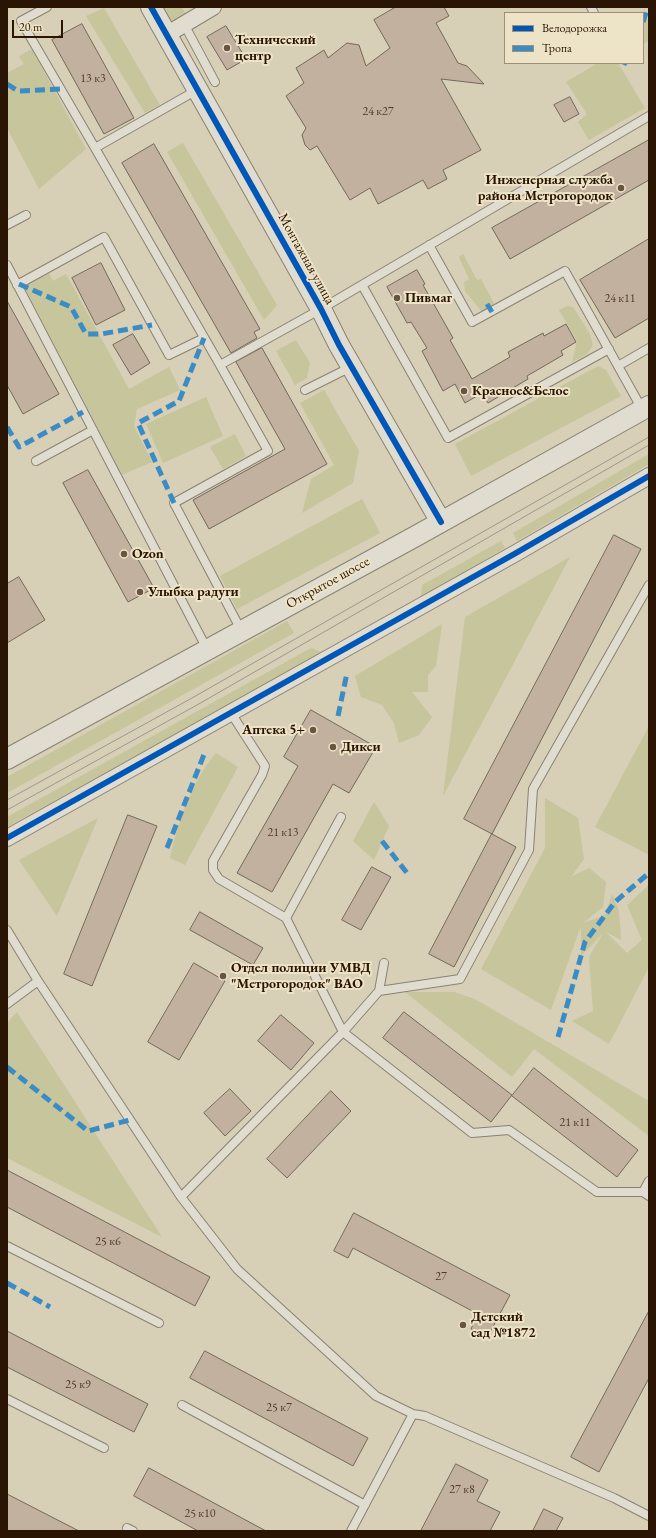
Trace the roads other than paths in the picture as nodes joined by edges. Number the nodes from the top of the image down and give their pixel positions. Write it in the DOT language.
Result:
graph roads {
  1 [pos="47,7"];
  2 [pos="151,7"];
  3 [pos="213,7"];
  4 [pos="184,24"];
  5 [pos="166,35"];
  6 [pos="206,86"];
  7 [pos="649,116"];
  8 [pos="95,148"];
  9 [pos="26,215"];
  10 [pos="7,225"];
  11 [pos="429,245"];
  12 [pos="7,265"];
  13 [pos="17,285"];
  14 [pos="362,285"];
  15 [pos="321,309"];
  16 [pos="204,338"];
  17 [pos="649,348"];
  18 [pos="609,349"];
  19 [pos="220,366"];
  20 [pos="352,366"];
  21 [pos="618,366"];
  22 [pos="305,390"];
  23 [pos="646,408"];
  24 [pos="93,430"];
  25 [pos="36,461"];
  26 [pos="649,476"];
  27 [pos="441,522"];
  28 [pos="649,585"];
  29 [pos="241,630"];
  30 [pos="207,649"];
  31 [pos="231,714"];
  32 [pos="7,759"];
  33 [pos="341,817"];
  34 [pos="7,838"];
  35 [pos="286,918"];
  36 [pos="7,930"];
  37 [pos="384,963"];
  38 [pos="38,980"];
  39 [pos="379,991"];
  40 [pos="7,1004"];
  41 [pos="343,1032"];
  42 [pos="649,1181"];
  43 [pos="646,1194"];
  44 [pos="181,1197"];
  45 [pos="7,1246"];
  46 [pos="159,1322"];
  47 [pos="7,1399"];
  48 [pos="182,1405"];
  49 [pos="413,1414"];
  50 [pos="104,1448"];
  51 [pos="365,1505"];
  52 [pos="649,1516"];
  53 [pos="351,1531"];
  1 -- 8 [label="lane"];
  2 -- 5 [label="street, Монтажная улица"];
  3 -- 4 [label="street"];
  4 -- 5 [label="street"];
  4 -- 6 [label="lane"];
  5 -- 6 [label="street, Монтажная улица"];
  6 -- 8 [label="lane"];
  6 -- 15 [label="street, Монтажная улица"];
  7 -- 11 [label="lane"];
  8 -- 16 [label="lane"];
  9 -- 10 [label="lane"];
  11 -- 14 [label="lane"];
  11 -- 18 [label="lane"];
  12 -- 13 [label="lane"];
  13 -- 16 [label="lane"];
  13 -- 24 [label="lane"];
  14 -- 15 [label="lane"];
  14 -- 18 [label="lane"];
  15 -- 19 [label="lane"];
  15 -- 20 [label="street, Монтажная улица"];
  16 -- 19 [label="lane"];
  17 -- 21 [label="lane"];
  18 -- 21 [label="lane"];
  19 -- 29 [label="lane"];
  20 -- 22 [label="lane"];
  20 -- 27 [label="street, Монтажная улица"];
  21 -- 23 [label="lane"];
  23 -- 27 [label="street, Открытое шоссе"];
  24 -- 25 [label="lane"];
  24 -- 30 [label="lane"];
  26 -- 31 [label="street"];
  27 -- 29 [label="street, Открытое шоссе"];
  28 -- 39 [label="lane"];
  29 -- 30 [label="street, Открытое шоссе"];
  30 -- 32 [label="street, Открытое шоссе"];
  31 -- 34 [label="street"];
  31 -- 35 [label="lane"];
  33 -- 35 [label="lane"];
  35 -- 41 [label="lane"];
  36 -- 38 [label="lane"];
  37 -- 39 [label="lane"];
  38 -- 40 [label="lane"];
  38 -- 44 [label="lane"];
  39 -- 41 [label="lane"];
  41 -- 43 [label="lane"];
  41 -- 44 [label="lane"];
  42 -- 43 [label="lane"];
  44 -- 49 [label="lane"];
  45 -- 46 [label="lane"];
  47 -- 50 [label="lane"];
  48 -- 51 [label="lane"];
  49 -- 51 [label="lane"];
  49 -- 52 [label="lane"];
  51 -- 53 [label="lane"];
}
